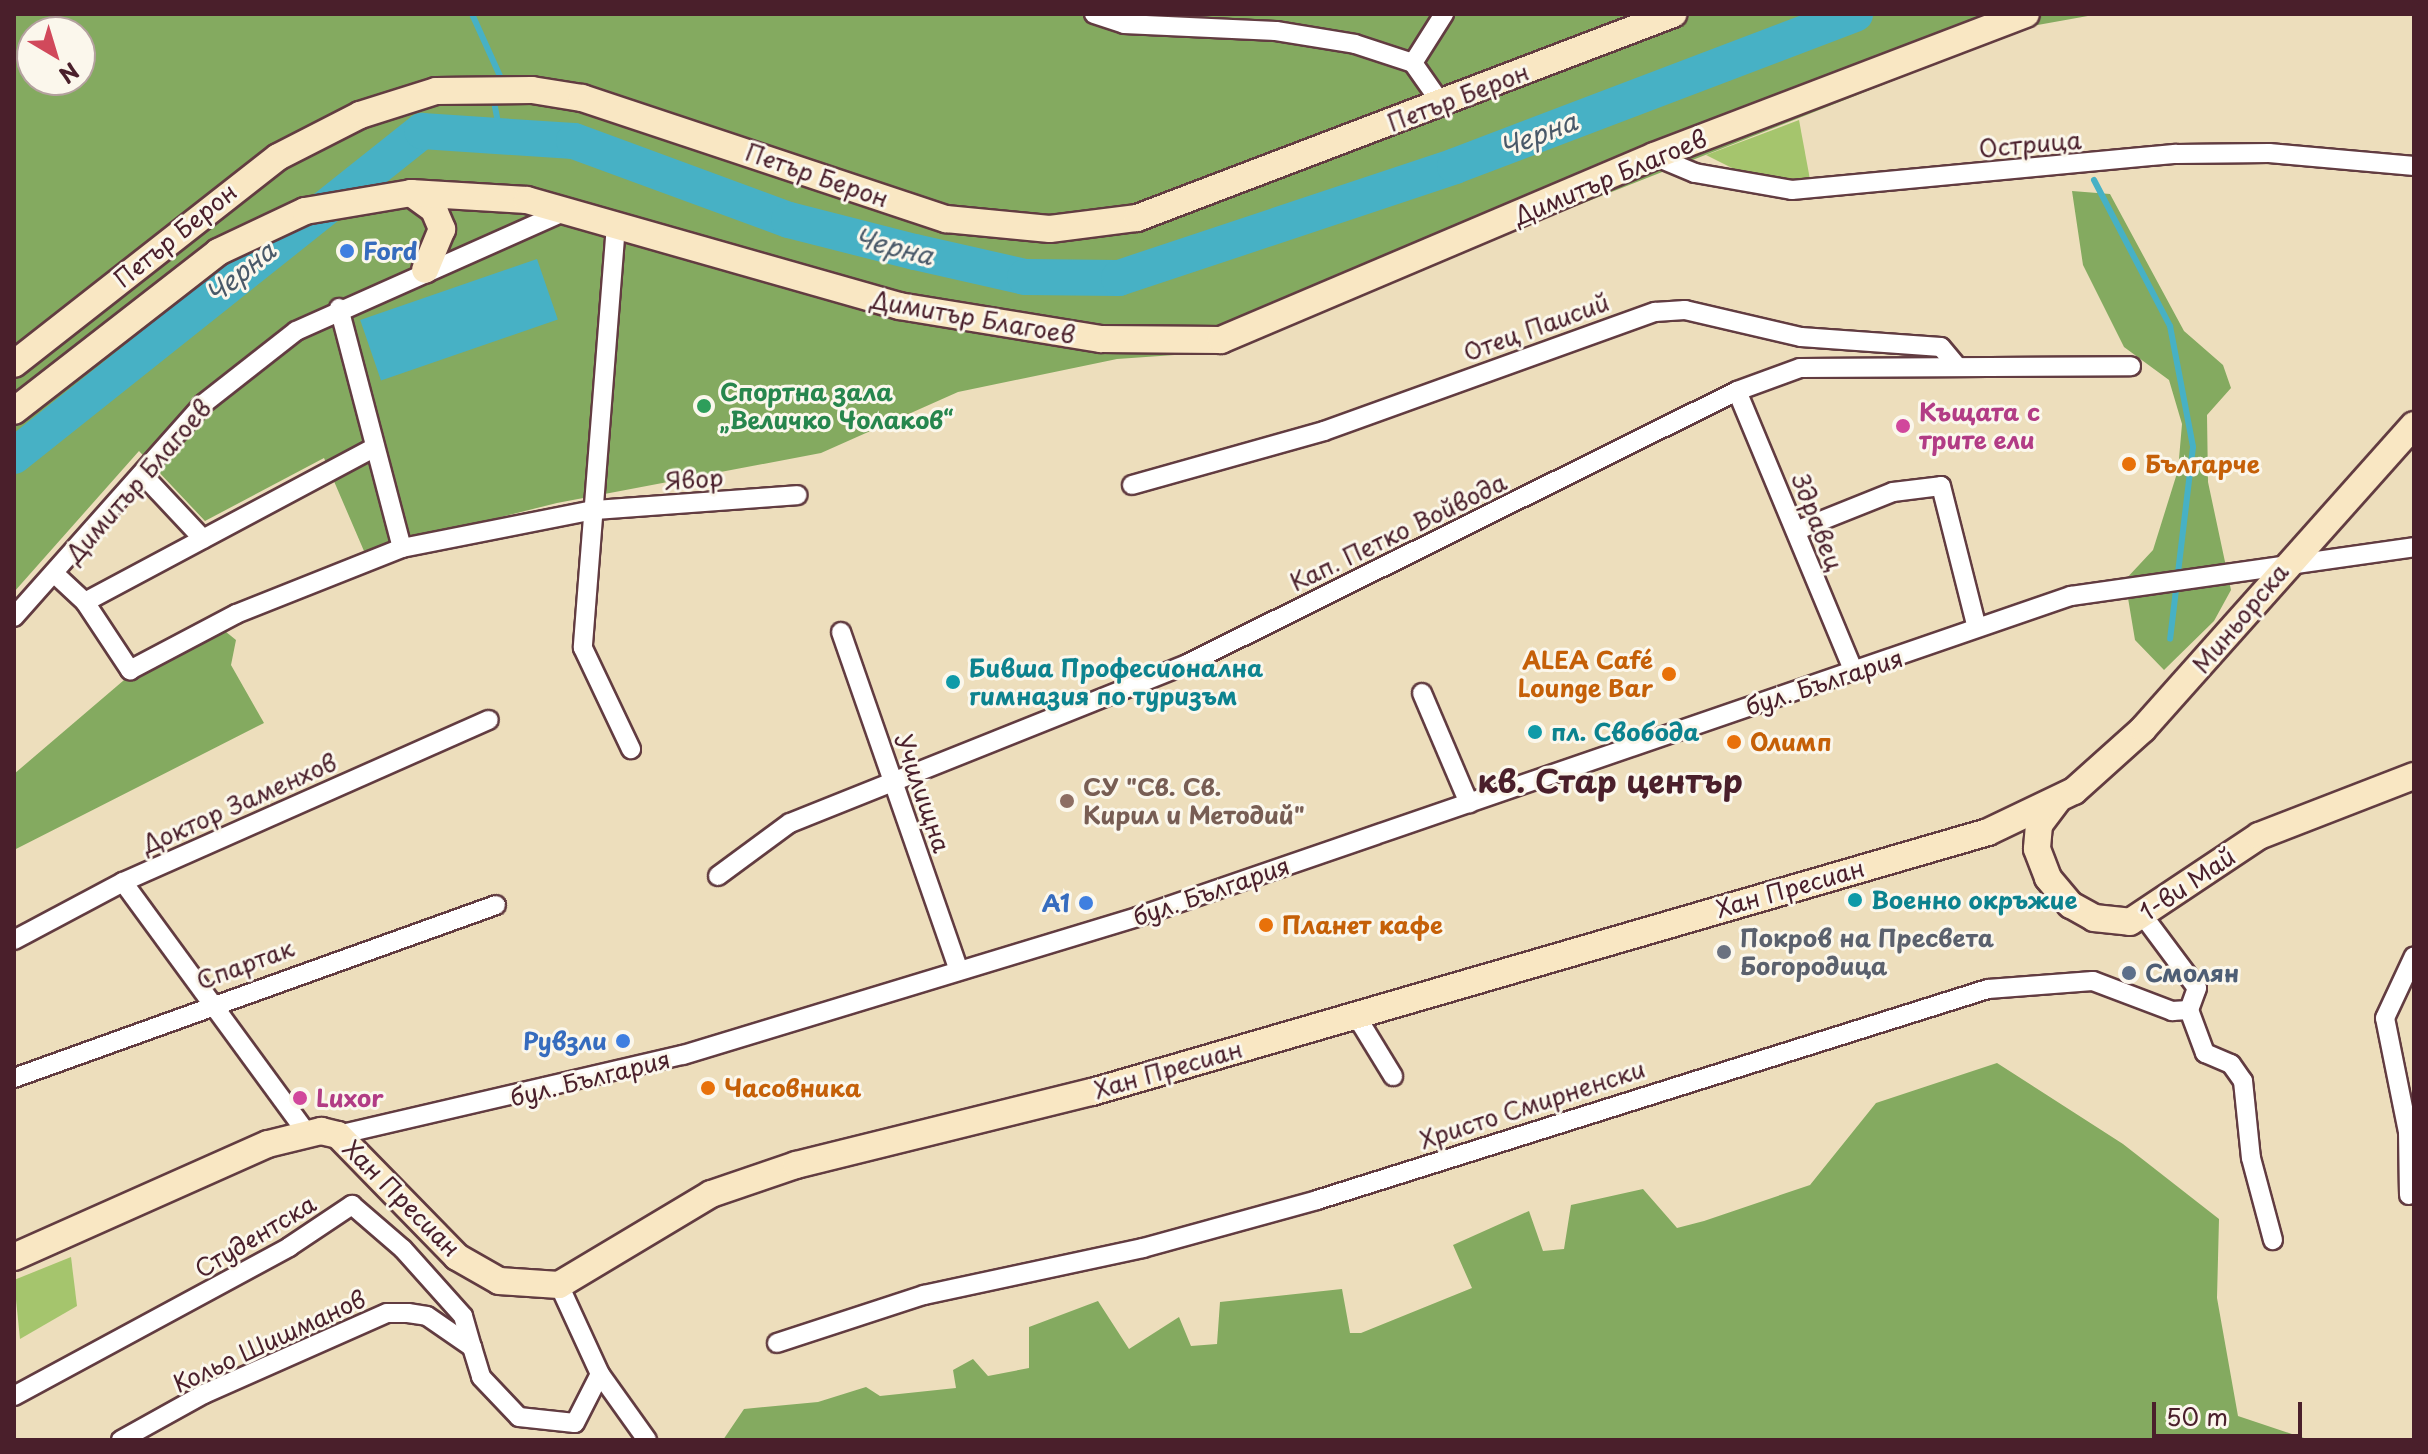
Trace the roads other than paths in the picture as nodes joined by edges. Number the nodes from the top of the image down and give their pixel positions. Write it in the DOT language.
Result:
graph roads {
  1 [pos="1094,14"];
  2 [pos="1444,14"];
  3 [pos="1673,14"];
  4 [pos="2026,14"];
  5 [pos="1413,63"];
  6 [pos="1441,103"];
  7 [pos="1654,156"];
  8 [pos="2414,166"];
  9 [pos="403,193"];
  10 [pos="566,211"];
  11 [pos="616,225"];
  12 [pos="425,270"];
  13 [pos="339,308"];
  14 [pos="14,364"];
  15 [pos="2131,366"];
  16 [pos="1958,367"];
  17 [pos="1737,391"];
  18 [pos="14,411"];
  19 [pos="2414,425"];
  20 [pos="373,448"];
  21 [pos="142,474"];
  22 [pos="1132,485"];
  23 [pos="797,495"];
  24 [pos="594,510"];
  25 [pos="1798,530"];
  26 [pos="203,539"];
  27 [pos="2414,547"];
  28 [pos="402,548"];
  29 [pos="2288,560"];
  30 [pos="56,575"];
  31 [pos="85,602"];
  32 [pos="14,617"];
  33 [pos="1977,628"];
  34 [pos="841,632"];
  35 [pos="1853,670"];
  36 [pos="1422,693"];
  37 [pos="489,720"];
  38 [pos="631,749"];
  39 [pos="2414,776"];
  40 [pos="894,784"];
  41 [pos="2057,801"];
  42 [pos="1469,803"];
  43 [pos="1988,832"];
  44 [pos="718,876"];
  45 [pos="2048,878"];
  46 [pos="123,882"];
  47 [pos="496,905"];
  48 [pos="2144,917"];
  49 [pos="14,940"];
  50 [pos="2414,956"];
  51 [pos="959,970"];
  52 [pos="211,1003"];
  53 [pos="2189,1010"];
  54 [pos="1355,1014"];
  55 [pos="1393,1076"];
  56 [pos="14,1078"];
  57 [pos="305,1131"];
  58 [pos="338,1135"];
  59 [pos="2409,1195"];
  60 [pos="2273,1240"];
  61 [pos="14,1257"];
  62 [pos="553,1285"];
  63 [pos="777,1343"];
  64 [pos="472,1347"];
  65 [pos="600,1374"];
  66 [pos="14,1396"];
  67 [pos="121,1440"];
  68 [pos="647,1440"];
  1 -- 5 [label="street"];
  2 -- 5 [label="street"];
  3 -- 6 [label="main road, Петър Берон"];
  4 -- 7 [label="main road, Димитър Благоев"];
  5 -- 6 [label="street"];
  6 -- 14 [label="main road, Петър Берон"];
  7 -- 8 [label="street, Острица"];
  7 -- 11 [label="main road, Димитър Благоев"];
  9 -- 10 [label="main road, Петър Берон"];
  9 -- 12 [label="main road"];
  9 -- 18 [label="main road, Петър Берон"];
  10 -- 11 [label="main road, Димитър Благоев"];
  10 -- 12 [label="street, Димитър Благоев"];
  11 -- 24 [label="street"];
  12 -- 13 [label="street, Димитър Благоев"];
  13 -- 20 [label="street"];
  13 -- 21 [label="street, Димитър Благоев"];
  15 -- 16 [label="street, Кап. Петко Войвода"];
  16 -- 17 [label="street, Кап. Петко Войвода"];
  16 -- 22 [label="street, Отец Паисий"];
  17 -- 25 [label="street, Здравец"];
  17 -- 40 [label="street, Кап. Петко Войвода"];
  19 -- 29 [label="main road, Миньорска"];
  20 -- 26 [label="street"];
  20 -- 28 [label="street"];
  21 -- 26 [label="street"];
  21 -- 30 [label="street, Димитър Благоев"];
  23 -- 24 [label="street, Явор"];
  24 -- 28 [label="street, Явор"];
  24 -- 38 [label="street"];
  25 -- 33 [label="street"];
  25 -- 35 [label="street, Здравец"];
  26 -- 31 [label="street"];
  27 -- 29 [label="street, бул. България"];
  28 -- 31 [label="street, Явор"];
  29 -- 33 [label="street, бул. България"];
  29 -- 41 [label="main road, Миньорска"];
  30 -- 31 [label="street"];
  30 -- 32 [label="street, Димитър Благоев"];
  33 -- 35 [label="street, бул. България"];
  34 -- 40 [label="street, Училищна"];
  35 -- 42 [label="street, бул. България"];
  36 -- 42 [label="street"];
  37 -- 46 [label="street, Доктор Заменхов"];
  39 -- 48 [label="main road, 1-ви Май"];
  40 -- 44 [label="street, Кап. Петко Войвода"];
  40 -- 51 [label="street, Училищна"];
  41 -- 43 [label="main road, Хан Пресиан"];
  41 -- 45 [label="main road"];
  42 -- 51 [label="street, бул. България"];
  43 -- 45 [label="main road, 1-ви Май"];
  43 -- 54 [label="main road, Хан Пресиан"];
  45 -- 48 [label="main road, 1-ви Май"];
  46 -- 49 [label="street, Доктор Заменхов"];
  46 -- 52 [label="street"];
  47 -- 52 [label="street, Спартак"];
  48 -- 53 [label="street"];
  50 -- 59 [label="street"];
  51 -- 58 [label="street, бул. България"];
  52 -- 56 [label="street, Спартак"];
  52 -- 57 [label="street"];
  53 -- 60 [label="street"];
  53 -- 63 [label="street, Христо Смирненски"];
  54 -- 55 [label="street"];
  54 -- 62 [label="main road, Хан Пресиан"];
  57 -- 58 [label="main road, бул. България"];
  57 -- 61 [label="main road"];
  58 -- 62 [label="main road, Хан Пресиан"];
  62 -- 65 [label="street"];
  64 -- 65 [label="street"];
  64 -- 66 [label="street, Студентска"];
  64 -- 67 [label="street, Кольо Шишманов"];
  65 -- 68 [label="street"];
}
